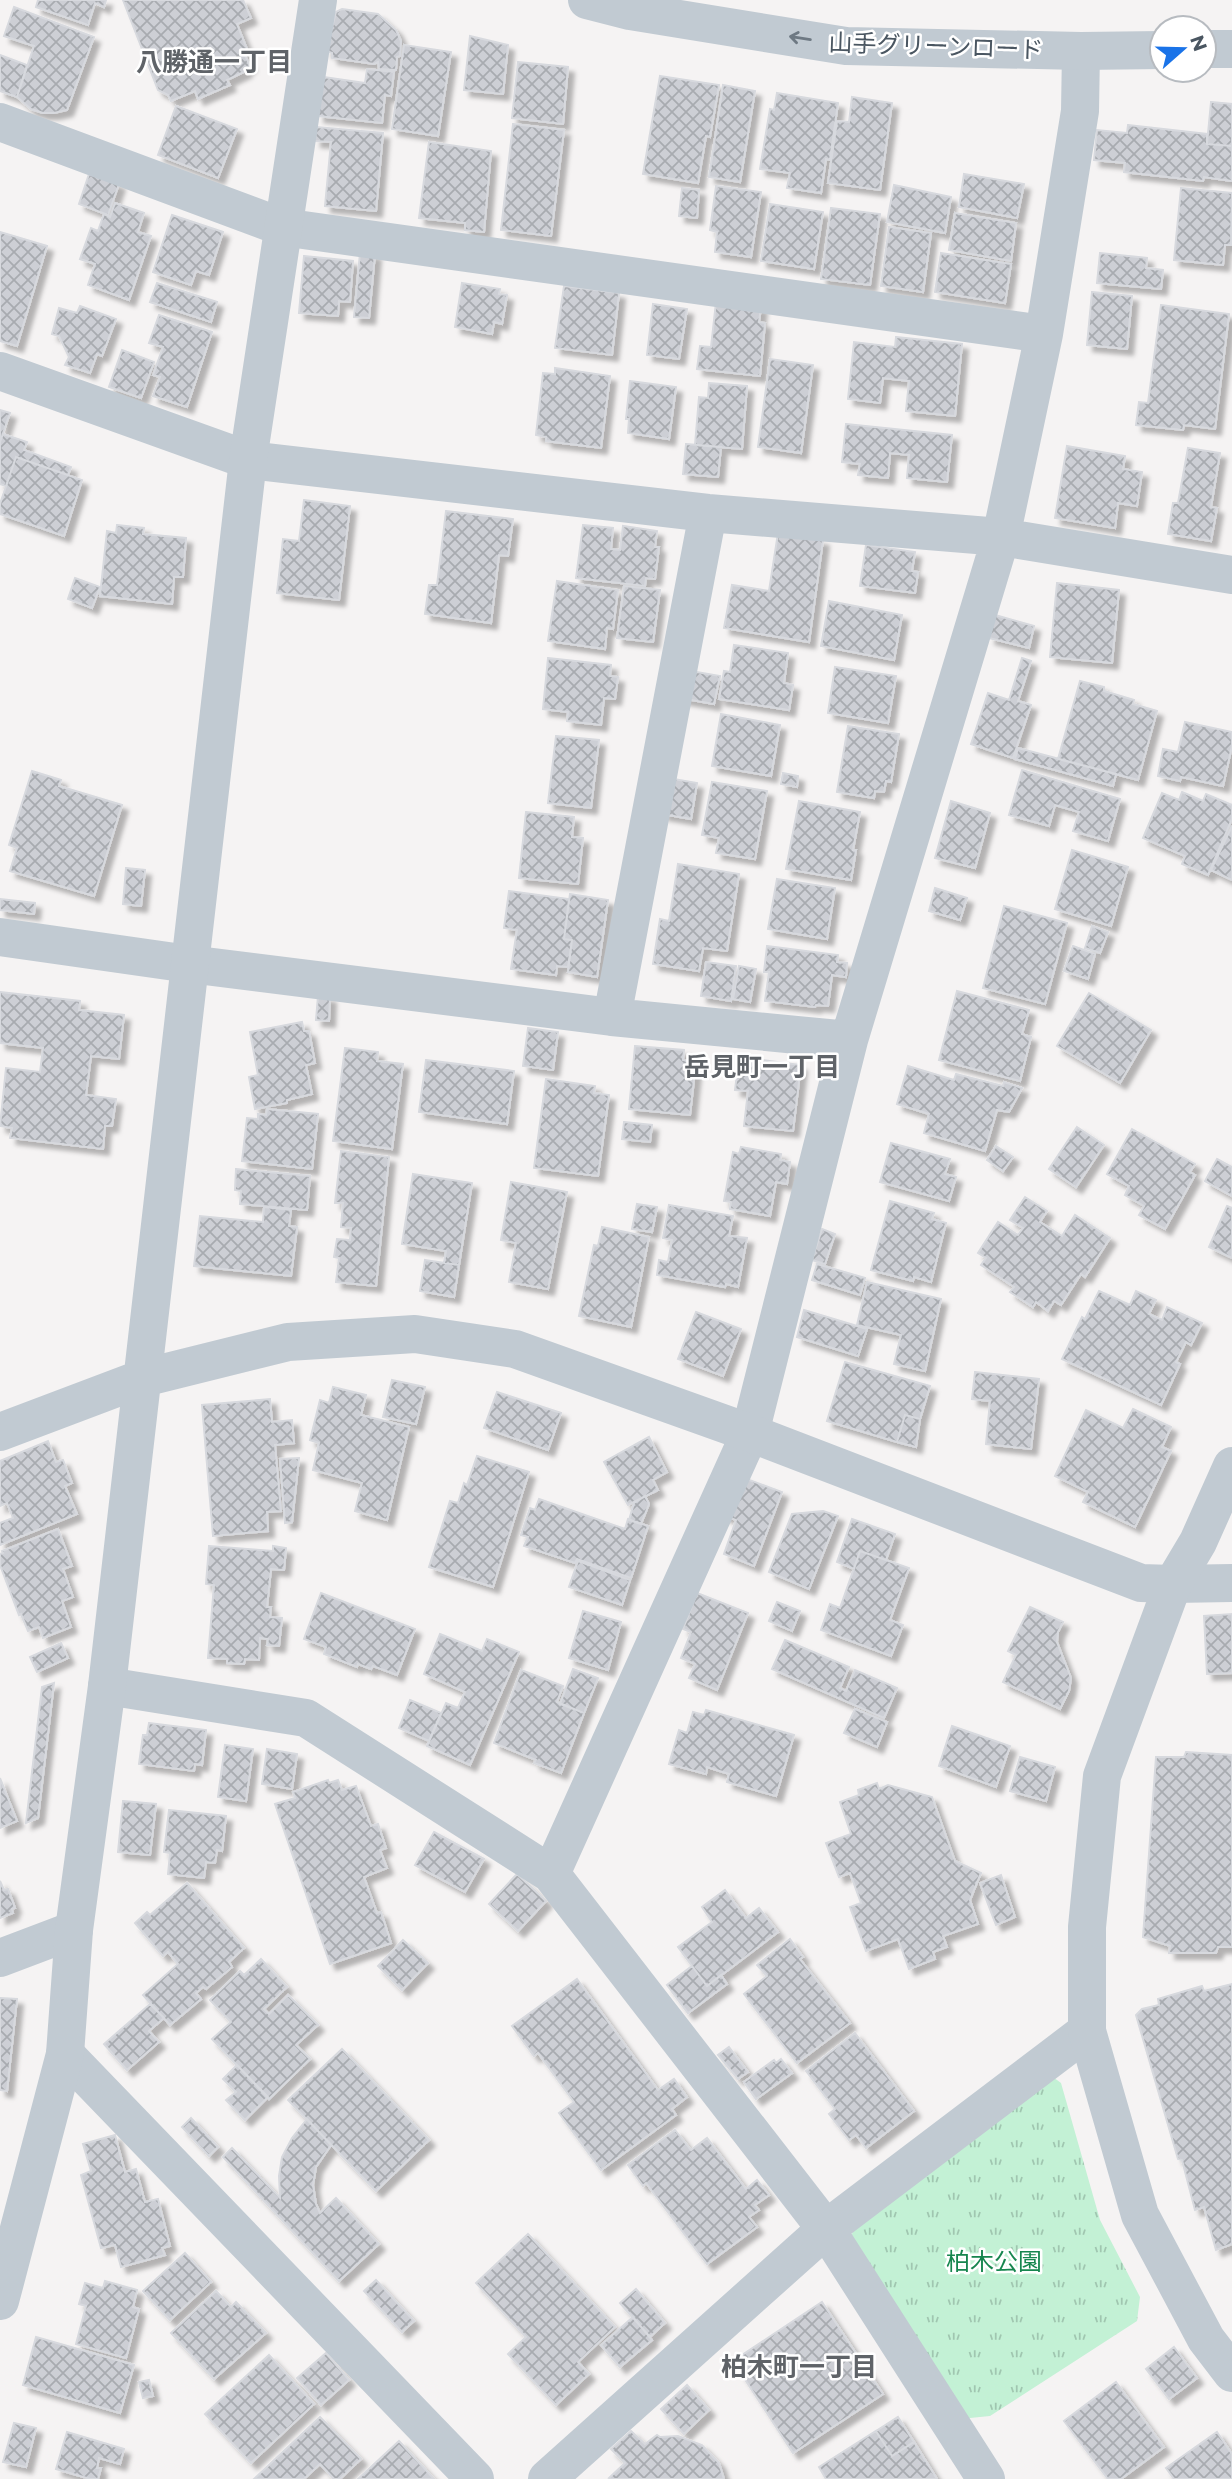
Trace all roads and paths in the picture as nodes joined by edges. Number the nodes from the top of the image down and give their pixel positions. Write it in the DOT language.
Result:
graph roads {
  1 [pos="318,0"];
  2 [pos="587,0"];
  3 [pos="1148,50"];
  4 [pos="1081,51"];
  5 [pos="0,122"];
  6 [pos="282,228"];
  7 [pos="1044,334"];
  8 [pos="0,371"];
  9 [pos="248,460"];
  10 [pos="708,513"];
  11 [pos="1001,537"];
  12 [pos="1232,575"];
  13 [pos="0,937"];
  14 [pos="189,964"];
  15 [pos="611,1017"];
  16 [pos="849,1040"];
  17 [pos="143,1378"];
  18 [pos="0,1432"];
  19 [pos="750,1433"];
  20 [pos="1232,1466"];
  21 [pos="1232,1583"];
  22 [pos="1173,1584"];
  23 [pos="107,1686"];
  24 [pos="551,1874"];
  25 [pos="74,1930"];
  26 [pos="0,1958"];
  27 [pos="1087,2031"];
  28 [pos="65,2054"];
  29 [pos="826,2229"];
  30 [pos="0,2301"];
  31 [pos="1232,2373"];
  32 [pos="475,2479"];
  33 [pos="547,2479"];
  34 [pos="986,2479"];
  1 -- 6 [label="street"];
  4 -- 2 [label="street, 山手グリーンロード, one-way"];
  3 -- 4 [label="street, 山手グリーンロード"];
  4 -- 7 [label="street"];
  5 -- 6 [label="street"];
  6 -- 7 [label="street"];
  6 -- 9 [label="street"];
  7 -- 11 [label="street"];
  8 -- 9 [label="street"];
  9 -- 10 [label="street"];
  9 -- 14 [label="street"];
  10 -- 11 [label="street"];
  10 -- 15 [label="street"];
  11 -- 12 [label="street"];
  11 -- 16 [label="street"];
  13 -- 14 [label="street"];
  14 -- 15 [label="street"];
  14 -- 17 [label="street"];
  15 -- 16 [label="street"];
  16 -- 19 [label="street"];
  17 -- 18 [label="street"];
  17 -- 19 [label="street"];
  17 -- 23 [label="street"];
  19 -- 22 [label="street"];
  19 -- 24 [label="street"];
  20 -- 22 [label="street"];
  21 -- 22 [label="street"];
  22 -- 27 [label="street"];
  23 -- 24 [label="street"];
  23 -- 25 [label="street"];
  24 -- 29 [label="street"];
  25 -- 26 [label="street"];
  25 -- 28 [label="street"];
  27 -- 29 [label="street"];
  27 -- 31 [label="street"];
  28 -- 30 [label="street"];
  28 -- 32 [label="street"];
  29 -- 33 [label="street"];
  29 -- 34 [label="street"];
}
